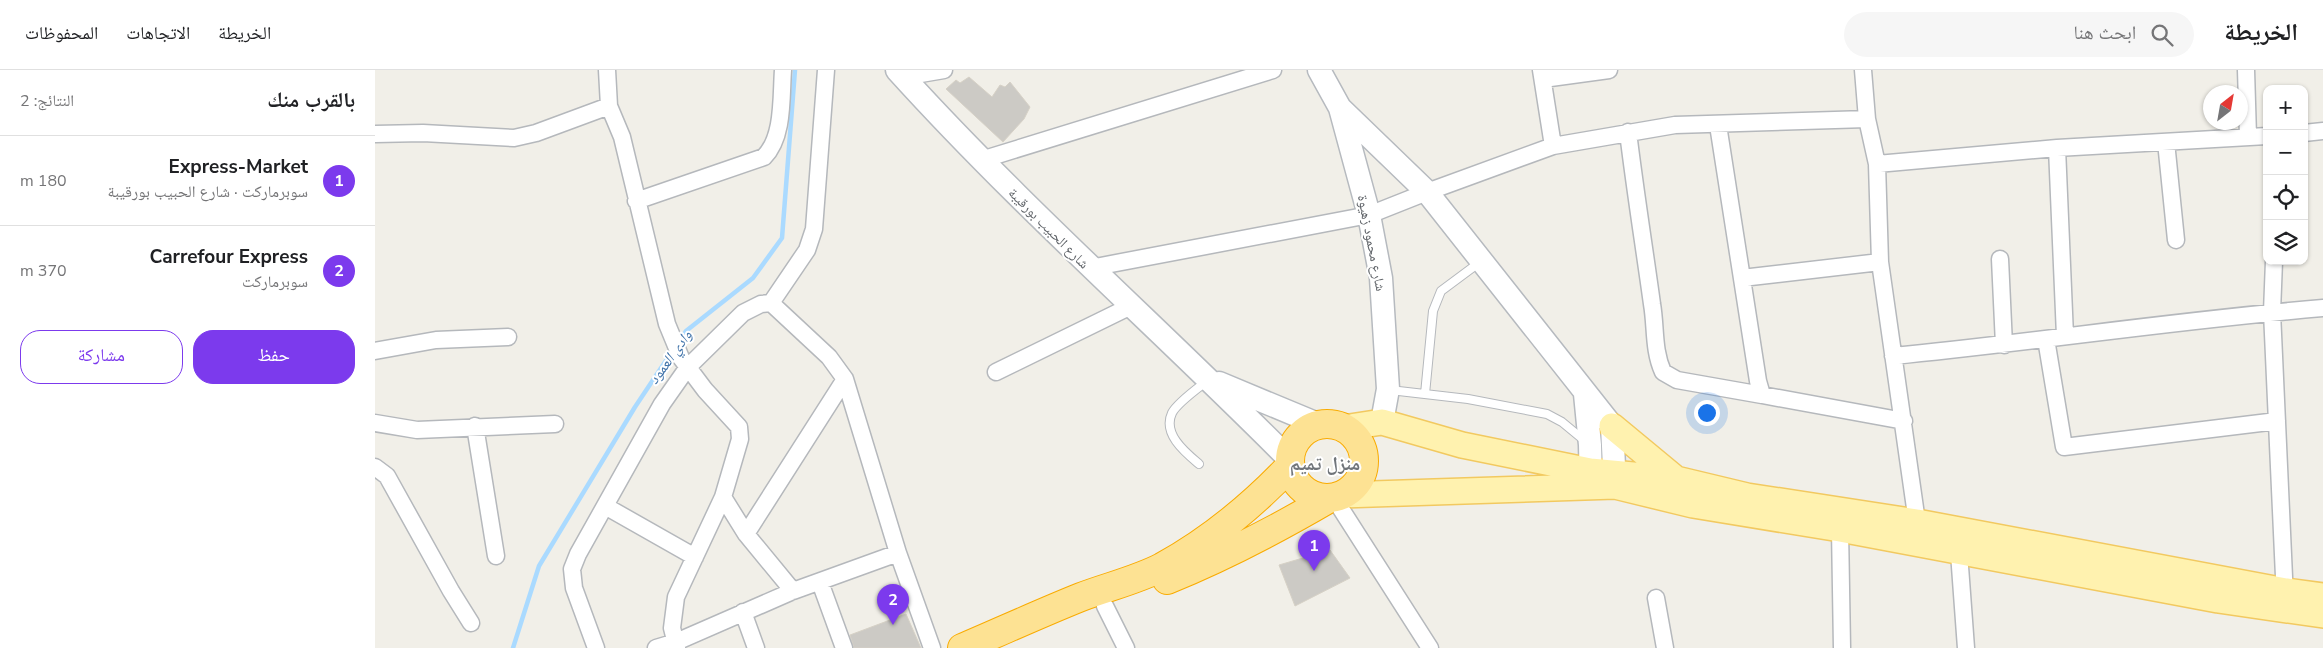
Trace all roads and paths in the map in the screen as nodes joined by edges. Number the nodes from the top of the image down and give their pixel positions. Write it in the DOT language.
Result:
graph roads {
  1 [pos="607,70"];
  2 [pos="783,70"];
  3 [pos="826,70"];
  4 [pos="944,70"];
  5 [pos="1273,70"];
  6 [pos="1319,70"];
  7 [pos="1609,70"];
  8 [pos="1863,70"];
  9 [pos="2246,70"];
  10 [pos="900,74"];
  11 [pos="1542,74"];
  12 [pos="609,106"];
  13 [pos="1340,108"];
  14 [pos="1867,119"];
  15 [pos="1718,126"];
  16 [pos="2323,131"];
  17 [pos="1628,132"];
  18 [pos="2308,133"];
  19 [pos="375,134"];
  20 [pos="2248,136"];
  21 [pos="2263,136"];
  22 [pos="2165,142"];
  23 [pos="1553,146"];
  24 [pos="2057,148"];
  25 [pos="981,160"];
  26 [pos="1877,164"];
  27 [pos="1427,192"];
  28 [pos="636,201"];
  29 [pos="1369,215"];
  30 [pos="2176,240"];
  31 [pos="2000,259"];
  32 [pos="1482,260"];
  33 [pos="1880,262"];
  34 [pos="2274,265"];
  35 [pos="1090,268"];
  36 [pos="1742,278"];
  37 [pos="771,303"];
  38 [pos="1131,306"];
  39 [pos="2323,308"];
  40 [pos="2272,312"];
  41 [pos="2065,336"];
  42 [pos="507,337"];
  43 [pos="2046,340"];
  44 [pos="2005,346"];
  45 [pos="375,351"];
  46 [pos="1893,356"];
  47 [pos="684,363"];
  48 [pos="996,372"];
  49 [pos="845,379"];
  50 [pos="1209,379"];
  51 [pos="1388,389"];
  52 [pos="1425,394"];
  53 [pos="1585,394"];
  54 [pos="1762,395"];
  55 [pos="1904,421"];
  56 [pos="2277,421"];
  57 [pos="1381,422"];
  58 [pos="375,423"];
  59 [pos="555,424"];
  60 [pos="475,426"];
  61 [pos="1612,426"];
  62 [pos="1331,427"];
  63 [pos="1590,445"];
  64 [pos="1290,463"];
  65 [pos="1199,464"];
  66 [pos="375,467"];
  67 [pos="1603,479"];
  68 [pos="1676,479"];
  69 [pos="1335,497"];
  70 [pos="723,498"];
  71 [pos="605,506"];
  72 [pos="1840,529"];
  73 [pos="1913,532"];
  74 [pos="745,534"];
  75 [pos="1959,553"];
  76 [pos="897,554"];
  77 [pos="496,556"];
  78 [pos="695,557"];
  79 [pos="820,582"];
  80 [pos="793,591"];
  81 [pos="2323,596"];
  82 [pos="1656,598"];
  83 [pos="2285,601"];
  84 [pos="1105,606"];
  85 [pos="743,612"];
  86 [pos="2323,615"];
  87 [pos="471,623"];
  88 [pos="677,645"];
  89 [pos="596,648"];
  90 [pos="656,648"];
  91 [pos="756,648"];
  92 [pos="844,648"];
  93 [pos="932,648"];
  94 [pos="962,648"];
  95 [pos="1001,648"];
  96 [pos="1126,648"];
  97 [pos="1430,648"];
  98 [pos="1665,648"];
  99 [pos="1843,648"];
  100 [pos="1966,648"];
  1 -- 12 [label="street"];
  2 -- 28 [label="street"];
  3 -- 37 [label="street"];
  4 -- 10 [label="street"];
  5 -- 25 [label="street"];
  6 -- 13 [label="main road, شارع محمود زهيوة"];
  7 -- 11 [label="street"];
  8 -- 14 [label="street"];
  9 -- 20 [label="street"];
  10 -- 25 [label="main road, شارع الحبيب بورقيبة"];
  11 -- 23 [label="street"];
  12 -- 19 [label="street"];
  12 -- 28 [label="street"];
  13 -- 27 [label="main road"];
  13 -- 29 [label="main road, شارع محمود زهيوة"];
  14 -- 15 [label="street"];
  14 -- 26 [label="street"];
  15 -- 17 [label="street"];
  15 -- 36 [label="street"];
  16 -- 18 [label="street"];
  17 -- 23 [label="street"];
  17 -- 54 [label="street"];
  20 -- 21 [label="street"];
  20 -- 22 [label="street"];
  22 -- 24 [label="street"];
  22 -- 30 [label="street"];
  23 -- 27 [label="street"];
  24 -- 26 [label="street"];
  24 -- 41 [label="street"];
  25 -- 35 [label="main road, شارع الحبيب بورقيبة"];
  26 -- 33 [label="street"];
  27 -- 29 [label="street"];
  27 -- 32 [label="main road"];
  28 -- 47 [label="street"];
  29 -- 35 [label="street"];
  29 -- 51 [label="main road, شارع محمود زهيوة"];
  31 -- 44 [label="street"];
  32 -- 52 [label="lane"];
  32 -- 53 [label="main road"];
  33 -- 36 [label="street"];
  33 -- 46 [label="street"];
  34 -- 40 [label="street"];
  35 -- 38 [label="main road, شارع الحبيب بورقيبة"];
  36 -- 54 [label="street"];
  37 -- 47 [label="street"];
  37 -- 49 [label="street"];
  38 -- 48 [label="street"];
  38 -- 50 [label="main road, شارع الحبيب بورقيبة"];
  39 -- 40 [label="street"];
  40 -- 41 [label="street"];
  40 -- 56 [label="street"];
  41 -- 43 [label="street"];
  42 -- 45 [label="street"];
  43 -- 44 [label="street"];
  43 -- 56 [label="street"];
  44 -- 46 [label="street"];
  46 -- 55 [label="street"];
  47 -- 70 [label="street"];
  47 -- 71 [label="street"];
  49 -- 74 [label="street"];
  49 -- 76 [label="street"];
  50 -- 62 [label="main road, شارع الحبيب بورقيبة"];
  50 -- 64 [label="main road, شارع الحبيب بورقيبة"];
  50 -- 65 [label="lane"];
  51 -- 52 [label="lane"];
  51 -- 57 [label="main road, شارع محمود زهيوة"];
  52 -- 63 [label="lane"];
  53 -- 61 [label="main road"];
  53 -- 63 [label="main road"];
  54 -- 55 [label="street"];
  55 -- 73 [label="street"];
  56 -- 83 [label="street"];
  57 -- 62 [label="main road"];
  57 -- 67 [label="main road"];
  58 -- 60 [label="street"];
  59 -- 60 [label="street"];
  60 -- 77 [label="street"];
  61 -- 67 [label="main road"];
  61 -- 68 [label="main road"];
  62 -- 64 [label="highway"];
  62 -- 69 [label="highway"];
  63 -- 67 [label="main road"];
  64 -- 69 [label="highway"];
  64 -- 94 [label="highway"];
  66 -- 87 [label="street"];
  67 -- 68 [label="main road"];
  67 -- 69 [label="main road"];
  67 -- 72 [label="main road"];
  68 -- 73 [label="main road"];
  69 -- 84 [label="highway"];
  69 -- 97 [label="street"];
  70 -- 74 [label="street"];
  70 -- 78 [label="street"];
  71 -- 78 [label="street"];
  71 -- 89 [label="street"];
  72 -- 73 [label="main road"];
  72 -- 99 [label="street"];
  73 -- 75 [label="main road"];
  73 -- 83 [label="main road"];
  74 -- 80 [label="street"];
  75 -- 83 [label="main road"];
  75 -- 100 [label="street"];
  76 -- 79 [label="street"];
  76 -- 93 [label="street"];
  78 -- 88 [label="street"];
  79 -- 80 [label="street"];
  79 -- 92 [label="street"];
  80 -- 85 [label="street"];
  81 -- 83 [label="main road"];
  82 -- 98 [label="street"];
  83 -- 86 [label="main road"];
  84 -- 95 [label="highway"];
  84 -- 96 [label="street"];
  85 -- 88 [label="street"];
  85 -- 91 [label="street"];
  88 -- 90 [label="street"];
}
